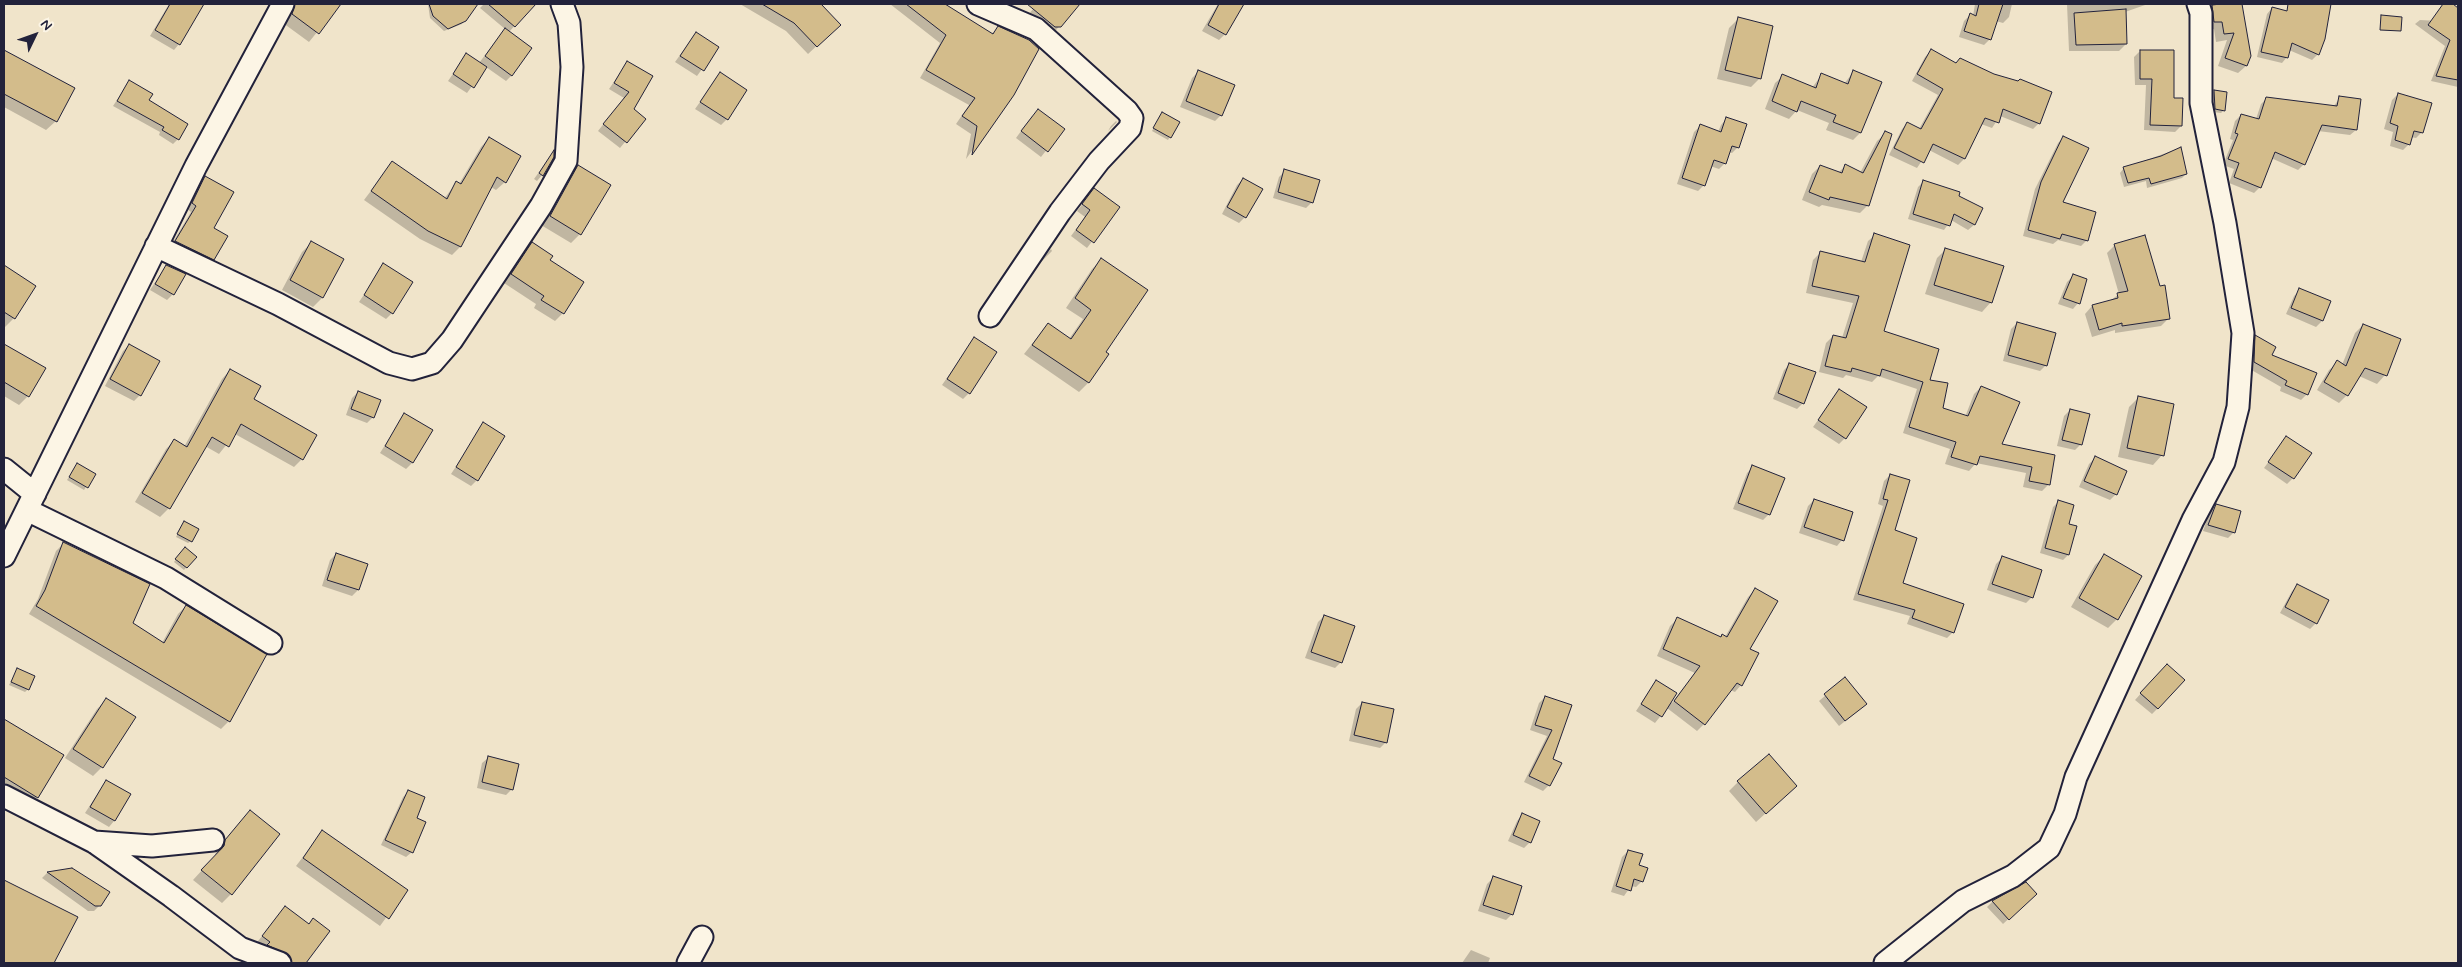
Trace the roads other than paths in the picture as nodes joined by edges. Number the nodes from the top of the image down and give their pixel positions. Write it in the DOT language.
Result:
graph roads {
  1 [pos="283,4"];
  2 [pos="562,4"];
  3 [pos="978,4"];
  4 [pos="2198,4"];
  5 [pos="156,246"];
  6 [pos="990,316"];
  7 [pos="4,469"];
  8 [pos="31,502"];
  9 [pos="4,556"];
  10 [pos="271,643"];
  11 [pos="4,796"];
  12 [pos="213,840"];
  13 [pos="94,842"];
  14 [pos="702,937"];
  15 [pos="280,963"];
  16 [pos="688,963"];
  17 [pos="1885,963"];
  1 -- 5 [label="street"];
  2 -- 5 [label="street"];
  3 -- 6 [label="street"];
  4 -- 17 [label="street"];
  5 -- 8 [label="street"];
  7 -- 8 [label="street"];
  8 -- 9 [label="street"];
  8 -- 10 [label="street"];
  11 -- 13 [label="street"];
  12 -- 13 [label="street"];
  13 -- 15 [label="street"];
  14 -- 16 [label="street"];
}
